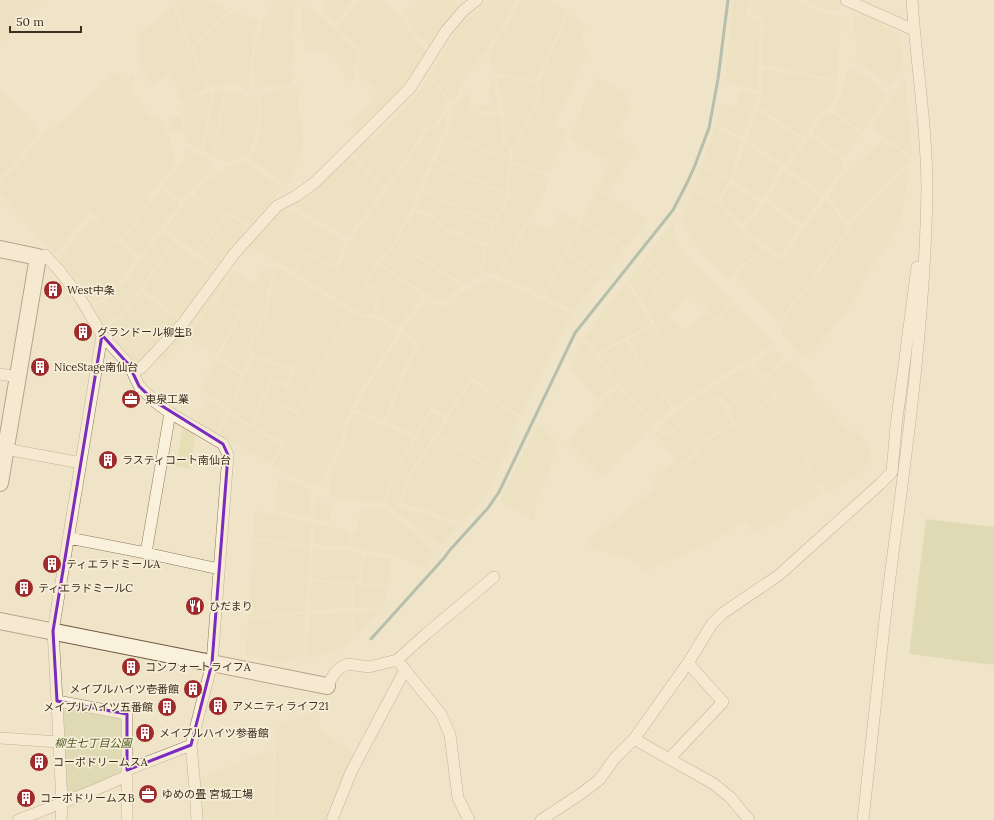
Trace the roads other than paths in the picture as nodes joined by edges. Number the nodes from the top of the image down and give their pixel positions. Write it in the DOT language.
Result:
graph roads {
  1 [pos="477,0"];
  2 [pos="846,0"];
  3 [pos="912,0"];
  4 [pos="914,30"];
  5 [pos="926,231"];
  6 [pos="0,249"];
  7 [pos="38,257"];
  8 [pos="102,335"];
  9 [pos="133,373"];
  10 [pos="0,374"];
  11 [pos="18,377"];
  12 [pos="170,413"];
  13 [pos="6,449"];
  14 [pos="81,463"];
  15 [pos="0,483"];
  16 [pos="68,538"];
  17 [pos="146,553"];
  18 [pos="219,568"];
  19 [pos="494,577"];
  20 [pos="0,621"];
  21 [pos="53,631"];
  22 [pos="397,660"];
  23 [pos="212,663"];
  24 [pos="688,663"];
  25 [pos="405,670"];
  26 [pos="327,686"];
  27 [pos="57,701"];
  28 [pos="0,738"];
  29 [pos="634,739"];
  30 [pos="59,742"];
  31 [pos="191,745"];
  32 [pos="669,759"];
  33 [pos="127,773"];
  34 [pos="62,803"];
  35 [pos="18,820"];
  36 [pos="61,820"];
  37 [pos="127,820"];
  38 [pos="197,820"];
  39 [pos="332,820"];
  40 [pos="468,820"];
  41 [pos="541,820"];
  42 [pos="749,820"];
  43 [pos="863,820"];
  1 -- 9 [label="street"];
  2 -- 4 [label="street"];
  3 -- 4 [label="street"];
  4 -- 5 [label="street"];
  5 -- 24 [label="street"];
  5 -- 43 [label="street"];
  6 -- 7 [label="street"];
  7 -- 8 [label="street"];
  7 -- 11 [label="street"];
  8 -- 9 [label="street"];
  8 -- 14 [label="street"];
  9 -- 12 [label="street"];
  10 -- 11 [label="street"];
  11 -- 13 [label="street"];
  12 -- 17 [label="street"];
  12 -- 18 [label="street"];
  13 -- 14 [label="street"];
  13 -- 15 [label="street"];
  14 -- 16 [label="street"];
  16 -- 17 [label="street"];
  16 -- 21 [label="street"];
  17 -- 18 [label="street"];
  18 -- 23 [label="street"];
  19 -- 22 [label="street"];
  20 -- 21 [label="street"];
  21 -- 23 [label="street"];
  21 -- 27 [label="street"];
  22 -- 25 [label="street"];
  22 -- 26 [label="street"];
  23 -- 26 [label="street"];
  23 -- 31 [label="street"];
  24 -- 29 [label="street"];
  24 -- 32 [label="street"];
  25 -- 39 [label="street"];
  25 -- 40 [label="street"];
  27 -- 30 [label="street"];
  27 -- 33 [label="street"];
  28 -- 30 [label="street"];
  29 -- 32 [label="street"];
  29 -- 41 [label="street"];
  30 -- 34 [label="street"];
  31 -- 33 [label="street"];
  31 -- 38 [label="street"];
  32 -- 42 [label="street"];
  33 -- 34 [label="street"];
  33 -- 37 [label="street"];
  34 -- 35 [label="street"];
  34 -- 36 [label="street"];
}
